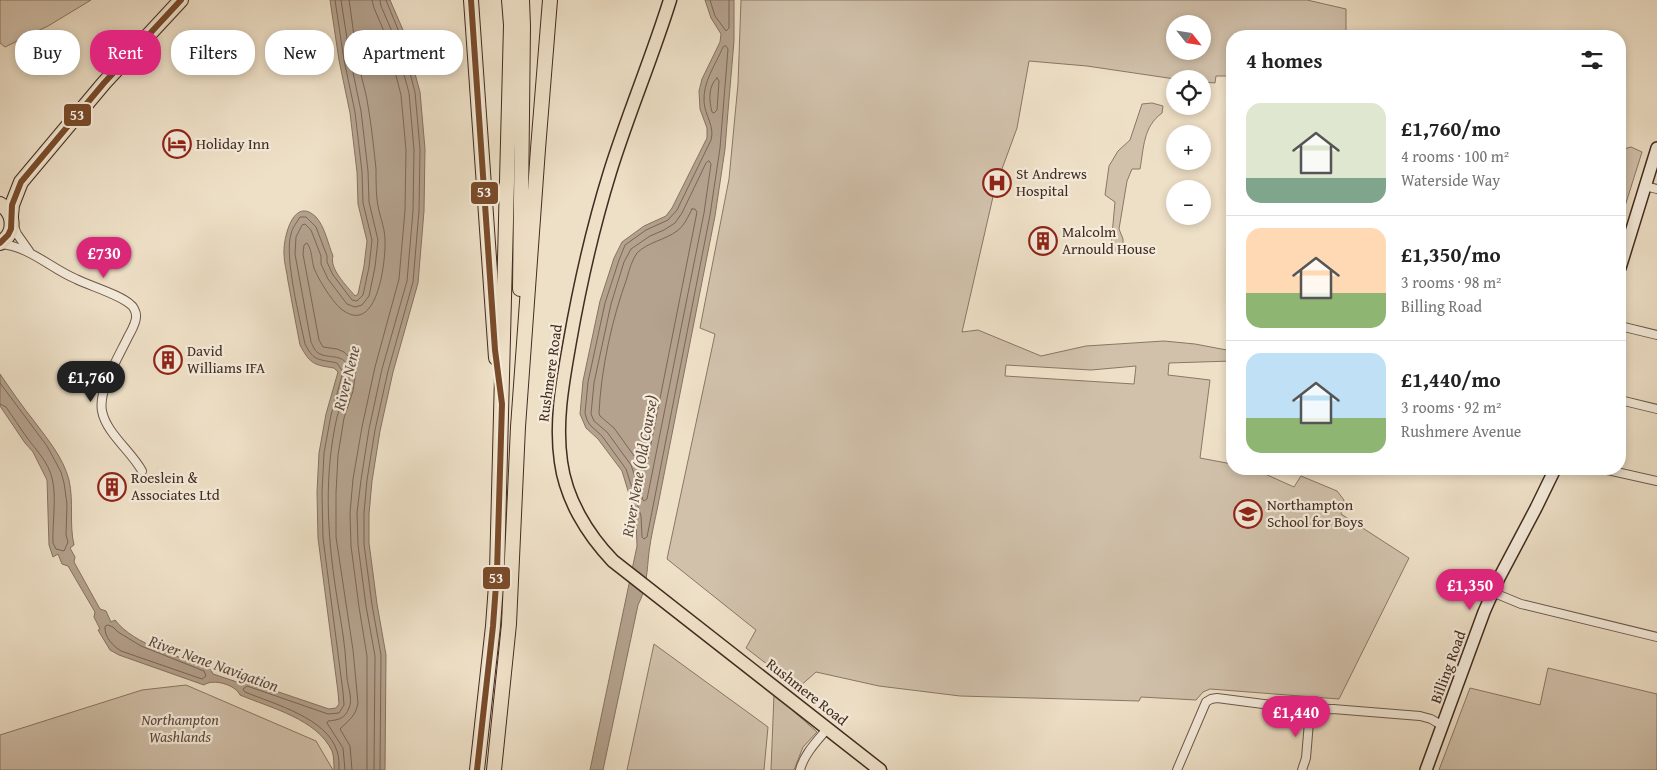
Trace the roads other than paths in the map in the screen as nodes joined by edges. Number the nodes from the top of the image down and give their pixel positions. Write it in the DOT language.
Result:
graph roads {
  1 [pos="180,0"];
  2 [pos="471,0"];
  3 [pos="509,0"];
  4 [pos="522,0"];
  5 [pos="550,0"];
  6 [pos="670,0"];
  7 [pos="1657,148"];
  8 [pos="21,182"];
  9 [pos="1645,186"];
  10 [pos="1657,189"];
  11 [pos="0,196"];
  12 [pos="0,204"];
  13 [pos="11,219"];
  14 [pos="0,244"];
  15 [pos="1626,248"];
  16 [pos="30,252"];
  17 [pos="1626,327"];
  18 [pos="1657,335"];
  19 [pos="1626,401"];
  20 [pos="502,404"];
  21 [pos="1657,409"];
  22 [pos="518,427"];
  23 [pos="142,471"];
  24 [pos="1552,475"];
  25 [pos="1626,475"];
  26 [pos="1657,482"];
  27 [pos="1492,592"];
  28 [pos="1657,637"];
  29 [pos="1310,710"];
  30 [pos="1443,726"];
  31 [pos="827,729"];
  32 [pos="477,770"];
  33 [pos="494,770"];
  34 [pos="800,770"];
  35 [pos="880,770"];
  36 [pos="1178,770"];
  37 [pos="1302,770"];
  38 [pos="1426,770"];
  1 -- 8 [label="highway"];
  2 -- 20 [label="highway"];
  3 -- 20 [label="highway"];
  4 -- 22 [label="highway"];
  5 -- 22 [label="highway"];
  6 -- 31 [label="main road, Rushmere Road"];
  7 -- 9 [label="street"];
  8 -- 11 [label="highway"];
  8 -- 13 [label="highway"];
  9 -- 10 [label="street"];
  9 -- 15 [label="street"];
  12 -- 13 [label="highway"];
  13 -- 14 [label="highway"];
  13 -- 16 [label="street"];
  14 -- 16 [label="street"];
  16 -- 23 [label="street"];
  17 -- 18 [label="street"];
  19 -- 21 [label="street"];
  20 -- 32 [label="highway"];
  22 -- 33 [label="highway"];
  24 -- 27 [label="street, Billing Road"];
  25 -- 26 [label="street"];
  27 -- 28 [label="street"];
  27 -- 30 [label="street, Billing Road"];
  29 -- 30 [label="street"];
  29 -- 36 [label="street"];
  29 -- 37 [label="street"];
  30 -- 38 [label="street, Billing Road"];
  31 -- 34 [label="street"];
  31 -- 35 [label="main road, Rushmere Road"];
}
